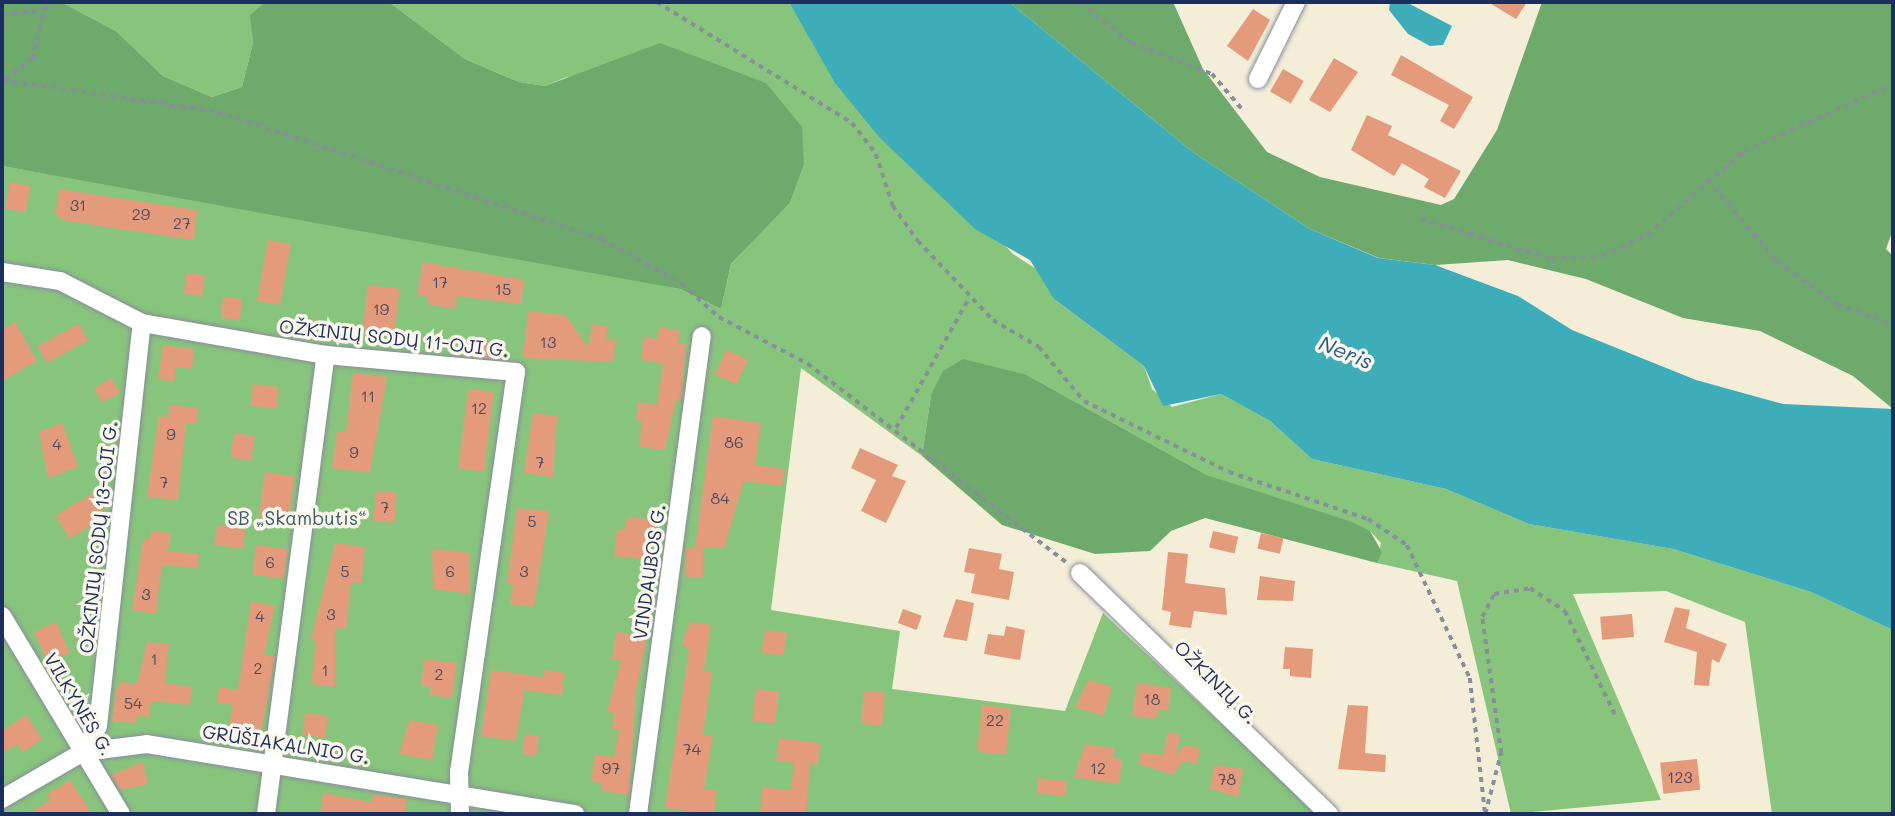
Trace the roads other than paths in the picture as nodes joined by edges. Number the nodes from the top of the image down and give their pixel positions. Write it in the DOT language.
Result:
graph roads {
  1 [pos="1296,2"];
  2 [pos="1258,79"];
  3 [pos="2,272"];
  4 [pos="142,323"];
  5 [pos="702,336"];
  6 [pos="326,355"];
  7 [pos="1080,573"];
  8 [pos="2,616"];
  9 [pos="83,752"];
  10 [pos="273,765"];
  11 [pos="459,792"];
  12 [pos="2,799"];
  13 [pos="121,814"];
  14 [pos="266,814"];
  15 [pos="460,814"];
  16 [pos="575,814"];
  17 [pos="638,814"];
  18 [pos="1329,814"];
  1 -- 2 [label="street"];
  3 -- 4 [label="street, OŽKINIŲ SODŲ 11-OJI G."];
  4 -- 6 [label="street, OŽKINIŲ SODŲ 11-OJI G."];
  4 -- 9 [label="street, OŽKINIŲ SODŲ 13-OJI G."];
  5 -- 17 [label="street, VINDAUBOS G."];
  6 -- 10 [label="street"];
  6 -- 11 [label="street, OŽKINIŲ SODŲ 11-OJI G."];
  7 -- 18 [label="street, OŽKINIŲ G."];
  8 -- 9 [label="street, VILKYNĖS G."];
  9 -- 10 [label="street, GRŪŠIAKALNIO G."];
  9 -- 12 [label="street, GRŪŠIAKALNIO G."];
  9 -- 13 [label="street, VILKYNĖS G."];
  10 -- 11 [label="street, GRŪŠIAKALNIO G."];
  10 -- 14 [label="street"];
  11 -- 15 [label="street, OŽKINIŲ SODŲ 11-OJI G."];
  11 -- 16 [label="street, GRŪŠIAKALNIO G."];
}
